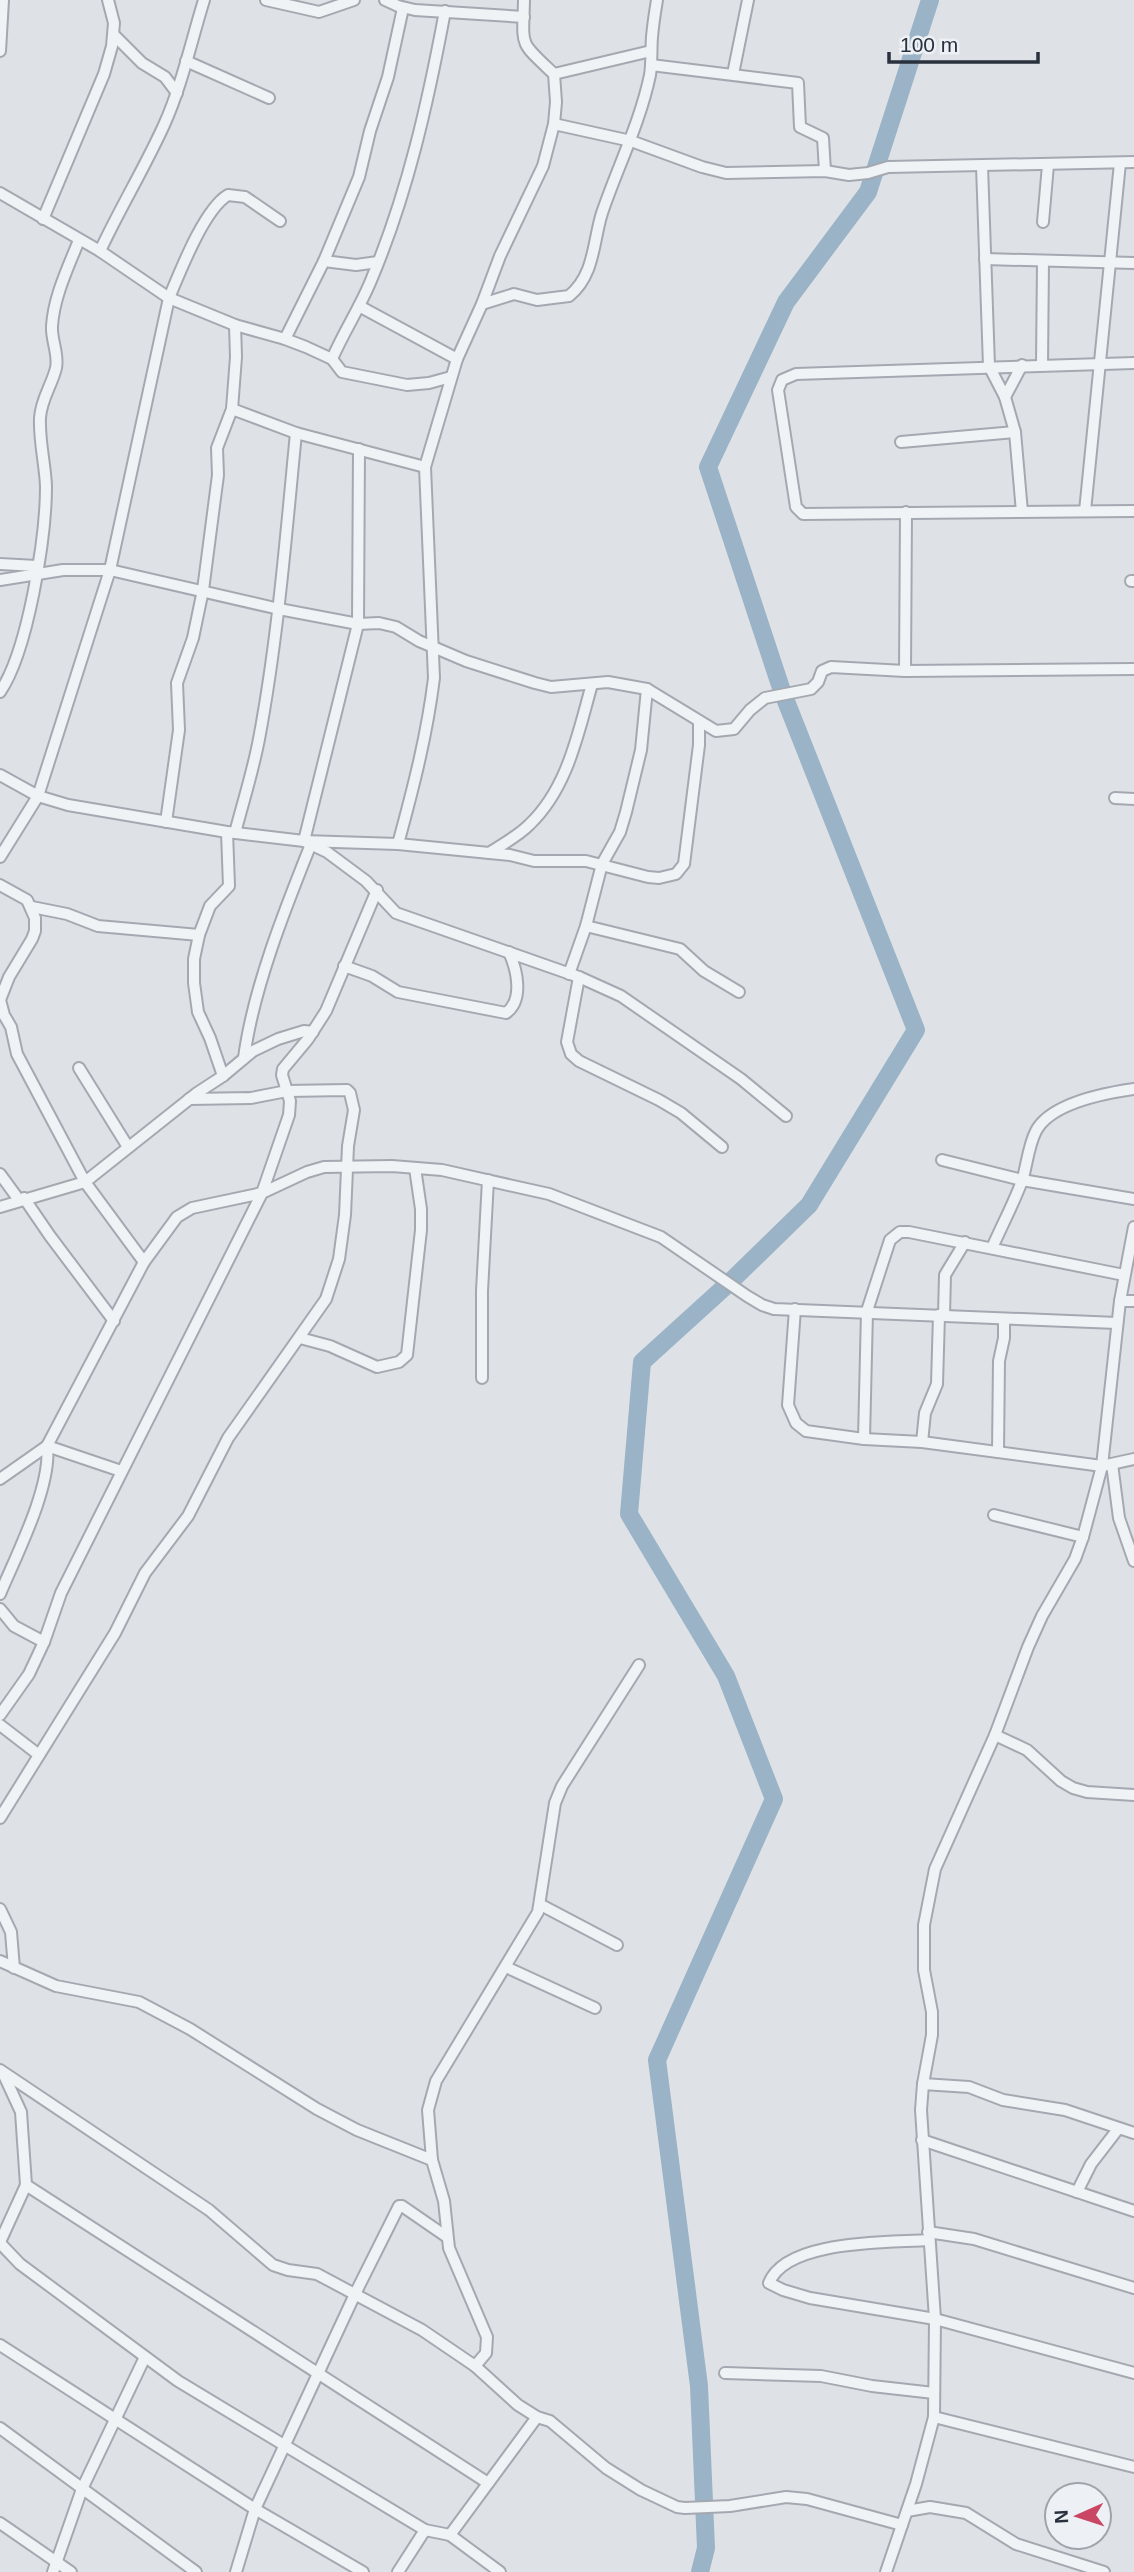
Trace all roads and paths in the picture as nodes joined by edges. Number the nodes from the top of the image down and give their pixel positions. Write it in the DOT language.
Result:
graph roads {
  1 [pos="3,0"];
  2 [pos="108,0"];
  3 [pos="204,0"];
  4 [pos="266,0"];
  5 [pos="354,0"];
  6 [pos="524,0"];
  7 [pos="657,0"];
  8 [pos="748,0"];
  9 [pos="389,1"];
  10 [pos="308,5"];
  11 [pos="402,8"];
  12 [pos="444,11"];
  13 [pos="524,17"];
  14 [pos="115,36"];
  15 [pos="0,51"];
  16 [pos="651,51"];
  17 [pos="186,61"];
  18 [pos="652,65"];
  19 [pos="554,74"];
  20 [pos="733,74"];
  21 [pos="177,93"];
  22 [pos="268,98"];
  23 [pos="554,124"];
  24 [pos="631,141"];
  25 [pos="1134,162"];
  26 [pos="1120,163"];
  27 [pos="1048,164"];
  28 [pos="982,166"];
  29 [pos="825,172"];
  30 [pos="0,193"];
  31 [pos="43,219"];
  32 [pos="280,221"];
  33 [pos="1043,222"];
  34 [pos="79,240"];
  35 [pos="100,251"];
  36 [pos="985,259"];
  37 [pos="324,261"];
  38 [pos="1043,261"];
  39 [pos="378,262"];
  40 [pos="1109,262"];
  41 [pos="1134,263"];
  42 [pos="356,265"];
  43 [pos="372,279"];
  44 [pos="169,298"];
  45 [pos="482,304"];
  46 [pos="359,306"];
  47 [pos="235,325"];
  48 [pos="285,339"];
  49 [pos="332,359"];
  50 [pos="457,359"];
  51 [pos="1098,363"];
  52 [pos="1134,363"];
  53 [pos="1022,365"];
  54 [pos="1042,365"];
  55 [pos="989,366"];
  56 [pos="451,377"];
  57 [pos="1005,397"];
  58 [pos="232,409"];
  59 [pos="1015,432"];
  60 [pos="296,433"];
  61 [pos="901,442"];
  62 [pos="359,449"];
  63 [pos="425,467"];
  64 [pos="1134,511"];
  65 [pos="906,512"];
  66 [pos="1021,512"];
  67 [pos="1084,512"];
  68 [pos="0,564"];
  69 [pos="110,570"];
  70 [pos="37,571"];
  71 [pos="0,580"];
  72 [pos="202,590"];
  73 [pos="279,609"];
  74 [pos="358,624"];
  75 [pos="433,645"];
  76 [pos="1134,669"];
  77 [pos="905,671"];
  78 [pos="592,684"];
  79 [pos="647,689"];
  80 [pos="0,692"];
  81 [pos="699,722"];
  82 [pos="716,731"];
  83 [pos="699,745"];
  84 [pos="0,775"];
  85 [pos="38,796"];
  86 [pos="1115,798"];
  87 [pos="1134,799"];
  88 [pos="166,822"];
  89 [pos="231,832"];
  90 [pos="308,842"];
  91 [pos="398,844"];
  92 [pos="489,853"];
  93 [pos="0,857"];
  94 [pos="602,864"];
  95 [pos="0,885"];
  96 [pos="377,890"];
  97 [pos="32,907"];
  98 [pos="586,926"];
  99 [pos="199,935"];
  100 [pos="509,952"];
  101 [pos="344,966"];
  102 [pos="574,975"];
  103 [pos="739,992"];
  104 [pos="313,1032"];
  105 [pos="244,1058"];
  106 [pos="79,1068"];
  107 [pos="223,1076"];
  108 [pos="1134,1089"];
  109 [pos="287,1091"];
  110 [pos="189,1099"];
  111 [pos="786,1116"];
  112 [pos="128,1147"];
  113 [pos="722,1147"];
  114 [pos="942,1160"];
  115 [pos="346,1166"];
  116 [pos="415,1168"];
  117 [pos="0,1174"];
  118 [pos="488,1180"];
  119 [pos="1022,1180"];
  120 [pos="85,1182"];
  121 [pos="262,1193"];
  122 [pos="21,1199"];
  123 [pos="1134,1199"];
  124 [pos="0,1207"];
  125 [pos="1134,1227"];
  126 [pos="965,1242"];
  127 [pos="992,1248"];
  128 [pos="145,1262"];
  129 [pos="1124,1275"];
  130 [pos="1120,1301"];
  131 [pos="1134,1301"];
  132 [pos="795,1309"];
  133 [pos="867,1311"];
  134 [pos="942,1315"];
  135 [pos="1004,1320"];
  136 [pos="114,1321"];
  137 [pos="1117,1323"];
  138 [pos="300,1338"];
  139 [pos="482,1378"];
  140 [pos="864,1439"];
  141 [pos="922,1442"];
  142 [pos="47,1446"];
  143 [pos="998,1452"];
  144 [pos="1134,1459"];
  145 [pos="1107,1465"];
  146 [pos="121,1471"];
  147 [pos="0,1479"];
  148 [pos="993,1515"];
  149 [pos="1083,1537"];
  150 [pos="1134,1561"];
  151 [pos="0,1594"];
  152 [pos="0,1609"];
  153 [pos="44,1642"];
  154 [pos="639,1665"];
  155 [pos="0,1715"];
  156 [pos="0,1725"];
  157 [pos="995,1735"];
  158 [pos="40,1755"];
  159 [pos="1134,1795"];
  160 [pos="0,1818"];
  161 [pos="541,1905"];
  162 [pos="0,1909"];
  163 [pos="617,1945"];
  164 [pos="0,1961"];
  165 [pos="506,1967"];
  166 [pos="14,1968"];
  167 [pos="595,2008"];
  168 [pos="1,2070"];
  169 [pos="923,2084"];
  170 [pos="1118,2129"];
  171 [pos="1134,2133"];
  172 [pos="922,2140"];
  173 [pos="432,2160"];
  174 [pos="26,2185"];
  175 [pos="1077,2192"];
  176 [pos="1134,2211"];
  177 [pos="928,2236"];
  178 [pos="447,2237"];
  179 [pos="0,2243"];
  180 [pos="1134,2288"];
  181 [pos="356,2292"];
  182 [pos="934,2319"];
  183 [pos="0,2345"];
  184 [pos="145,2357"];
  185 [pos="475,2366"];
  186 [pos="725,2373"];
  187 [pos="1134,2373"];
  188 [pos="319,2376"];
  189 [pos="934,2393"];
  190 [pos="537,2417"];
  191 [pos="933,2417"];
  192 [pos="114,2418"];
  193 [pos="0,2428"];
  194 [pos="285,2445"];
  195 [pos="1134,2467"];
  196 [pos="488,2483"];
  197 [pos="82,2489"];
  198 [pos="255,2509"];
  199 [pos="907,2511"];
  200 [pos="0,2523"];
  201 [pos="902,2525"];
  202 [pos="425,2530"];
  203 [pos="450,2535"];
  204 [pos="55,2568"];
  205 [pos="71,2572"];
  206 [pos="196,2572"];
  207 [pos="236,2572"];
  208 [pos="363,2572"];
  209 [pos="398,2572"];
  210 [pos="500,2572"];
  211 [pos="886,2572"];
  212 [pos="1104,2572"];
  1 -- 15 [label="street"];
  2 -- 14 [label="street"];
  3 -- 17 [label="street"];
  4 -- 10 [label="street"];
  5 -- 10 [label="street"];
  6 -- 13 [label="street"];
  7 -- 16 [label="street"];
  8 -- 20 [label="street"];
  9 -- 11 [label="street"];
  11 -- 12 [label="street"];
  11 -- 37 [label="street"];
  12 -- 13 [label="street"];
  12 -- 39 [label="street"];
  13 -- 19 [label="street"];
  14 -- 21 [label="street"];
  14 -- 31 [label="street"];
  16 -- 18 [label="street"];
  16 -- 19 [label="street"];
  17 -- 21 [label="street"];
  17 -- 22 [label="street"];
  18 -- 20 [label="street"];
  18 -- 24 [label="street"];
  19 -- 23 [label="street"];
  20 -- 29 [label="street"];
  21 -- 35 [label="street"];
  23 -- 24 [label="street"];
  23 -- 45 [label="street"];
  24 -- 29 [label="street"];
  24 -- 45 [label="street"];
  25 -- 26 [label="street"];
  26 -- 27 [label="street"];
  26 -- 40 [label="street"];
  27 -- 28 [label="street"];
  27 -- 33 [label="street"];
  28 -- 29 [label="street"];
  28 -- 36 [label="street"];
  30 -- 31 [label="street"];
  31 -- 34 [label="street"];
  32 -- 44 [label="street"];
  34 -- 35 [label="street"];
  34 -- 70 [label="street"];
  35 -- 44 [label="street"];
  36 -- 38 [label="street"];
  36 -- 55 [label="street"];
  37 -- 42 [label="street"];
  37 -- 48 [label="street"];
  38 -- 40 [label="street"];
  38 -- 54 [label="street"];
  39 -- 42 [label="street"];
  39 -- 43 [label="street"];
  40 -- 41 [label="street"];
  40 -- 51 [label="street"];
  42 -- 43 [label="street"];
  43 -- 46 [label="street"];
  44 -- 47 [label="street"];
  44 -- 69 [label="street"];
  45 -- 50 [label="street"];
  46 -- 49 [label="street"];
  46 -- 50 [label="street"];
  47 -- 48 [label="street"];
  47 -- 58 [label="street"];
  48 -- 49 [label="street"];
  49 -- 56 [label="street"];
  50 -- 56 [label="street"];
  51 -- 52 [label="street"];
  51 -- 54 [label="street"];
  51 -- 67 [label="street"];
  53 -- 54 [label="street"];
  53 -- 55 [label="street"];
  53 -- 57 [label="street"];
  55 -- 57 [label="street"];
  55 -- 65 [label="street"];
  56 -- 63 [label="street"];
  57 -- 59 [label="street"];
  58 -- 60 [label="street"];
  58 -- 72 [label="street"];
  59 -- 61 [label="street"];
  59 -- 66 [label="street"];
  60 -- 62 [label="street"];
  60 -- 73 [label="street"];
  62 -- 63 [label="street"];
  62 -- 74 [label="street"];
  63 -- 75 [label="street"];
  64 -- 67 [label="street"];
  65 -- 66 [label="street"];
  65 -- 77 [label="street"];
  66 -- 67 [label="street"];
  68 -- 70 [label="street"];
  69 -- 70 [label="street"];
  69 -- 72 [label="street"];
  69 -- 85 [label="street"];
  70 -- 71 [label="street"];
  70 -- 80 [label="street"];
  72 -- 73 [label="street"];
  72 -- 88 [label="street"];
  73 -- 74 [label="street"];
  73 -- 89 [label="street"];
  74 -- 75 [label="street"];
  74 -- 90 [label="street"];
  75 -- 78 [label="street"];
  75 -- 91 [label="street"];
  76 -- 77 [label="street"];
  77 -- 82 [label="street"];
  78 -- 79 [label="street"];
  78 -- 92 [label="street"];
  79 -- 81 [label="street"];
  79 -- 94 [label="street"];
  81 -- 82 [label="street"];
  81 -- 83 [label="street"];
  82 -- 83 [label="street"];
  83 -- 94 [label="street"];
  84 -- 85 [label="street"];
  85 -- 88 [label="street"];
  85 -- 93 [label="street"];
  86 -- 87 [label="street"];
  88 -- 89 [label="street"];
  89 -- 90 [label="street"];
  89 -- 99 [label="street"];
  90 -- 91 [label="street"];
  90 -- 96 [label="street"];
  90 -- 105 [label="street"];
  91 -- 92 [label="street"];
  92 -- 94 [label="street"];
  94 -- 98 [label="street"];
  95 -- 97 [label="street"];
  96 -- 100 [label="street"];
  96 -- 101 [label="street"];
  97 -- 99 [label="street"];
  97 -- 120 [label="street"];
  98 -- 102 [label="street"];
  98 -- 103 [label="street"];
  99 -- 107 [label="street"];
  100 -- 101 [label="street"];
  100 -- 102 [label="street"];
  101 -- 104 [label="street"];
  102 -- 111 [label="street"];
  102 -- 113 [label="street"];
  104 -- 105 [label="street"];
  104 -- 109 [label="street"];
  105 -- 107 [label="street"];
  106 -- 112 [label="street"];
  107 -- 110 [label="street"];
  108 -- 119 [label="street"];
  109 -- 110 [label="street"];
  109 -- 115 [label="street"];
  109 -- 121 [label="street"];
  110 -- 112 [label="street"];
  112 -- 120 [label="street"];
  114 -- 119 [label="street"];
  115 -- 116 [label="street"];
  115 -- 121 [label="street"];
  115 -- 138 [label="street"];
  116 -- 118 [label="street"];
  116 -- 138 [label="street"];
  117 -- 122 [label="street"];
  118 -- 132 [label="street"];
  118 -- 139 [label="street"];
  119 -- 123 [label="street"];
  119 -- 127 [label="street"];
  120 -- 122 [label="street"];
  120 -- 128 [label="street"];
  121 -- 128 [label="street"];
  121 -- 146 [label="street"];
  122 -- 124 [label="street"];
  122 -- 136 [label="street"];
  125 -- 129 [label="street"];
  126 -- 127 [label="street"];
  126 -- 133 [label="street"];
  126 -- 134 [label="street"];
  127 -- 129 [label="street"];
  128 -- 136 [label="street"];
  129 -- 130 [label="street"];
  130 -- 131 [label="street"];
  130 -- 137 [label="street"];
  132 -- 133 [label="street"];
  132 -- 140 [label="street"];
  133 -- 134 [label="street"];
  133 -- 140 [label="street"];
  134 -- 135 [label="street"];
  134 -- 141 [label="street"];
  135 -- 137 [label="street"];
  135 -- 143 [label="street"];
  136 -- 142 [label="street"];
  137 -- 145 [label="street"];
  138 -- 158 [label="street"];
  140 -- 141 [label="street"];
  141 -- 143 [label="street"];
  142 -- 146 [label="street"];
  142 -- 147 [label="street"];
  142 -- 151 [label="street"];
  143 -- 145 [label="street"];
  144 -- 145 [label="street"];
  145 -- 149 [label="street"];
  145 -- 150 [label="street"];
  146 -- 153 [label="street"];
  148 -- 149 [label="street"];
  149 -- 157 [label="street"];
  152 -- 153 [label="street"];
  153 -- 155 [label="street"];
  154 -- 161 [label="street"];
  156 -- 158 [label="street"];
  157 -- 159 [label="street"];
  157 -- 169 [label="street"];
  158 -- 160 [label="street"];
  161 -- 163 [label="street"];
  161 -- 165 [label="street"];
  162 -- 166 [label="street"];
  164 -- 166 [label="street"];
  165 -- 167 [label="street"];
  165 -- 173 [label="street"];
  166 -- 173 [label="street"];
  168 -- 174 [label="street"];
  168 -- 181 [label="street"];
  169 -- 170 [label="street"];
  169 -- 172 [label="street"];
  170 -- 171 [label="street"];
  170 -- 175 [label="street"];
  172 -- 175 [label="street"];
  172 -- 177 [label="street"];
  173 -- 178 [label="street"];
  174 -- 179 [label="street"];
  174 -- 188 [label="street"];
  175 -- 176 [label="street"];
  177 -- 180 [label="street"];
  177 -- 182 [label="street"];
  177 -- 182 [label="street"];
  178 -- 181 [label="street"];
  178 -- 185 [label="street"];
  179 -- 184 [label="street"];
  181 -- 185 [label="street"];
  181 -- 188 [label="street"];
  182 -- 187 [label="street"];
  182 -- 189 [label="street"];
  183 -- 192 [label="street"];
  184 -- 192 [label="street"];
  184 -- 194 [label="street"];
  185 -- 190 [label="street"];
  186 -- 189 [label="street"];
  188 -- 194 [label="street"];
  188 -- 196 [label="street"];
  189 -- 191 [label="street"];
  190 -- 196 [label="street"];
  190 -- 201 [label="street"];
  191 -- 195 [label="street"];
  191 -- 199 [label="street"];
  192 -- 197 [label="street"];
  192 -- 198 [label="street"];
  193 -- 197 [label="street"];
  194 -- 198 [label="street"];
  194 -- 202 [label="street"];
  196 -- 203 [label="street"];
  197 -- 204 [label="street"];
  197 -- 206 [label="street"];
  198 -- 207 [label="street"];
  198 -- 208 [label="street"];
  199 -- 201 [label="street"];
  199 -- 212 [label="street"];
  200 -- 204 [label="street"];
  201 -- 211 [label="street"];
  202 -- 203 [label="street"];
  202 -- 209 [label="street"];
  203 -- 210 [label="street"];
  204 -- 205 [label="street"];
}
